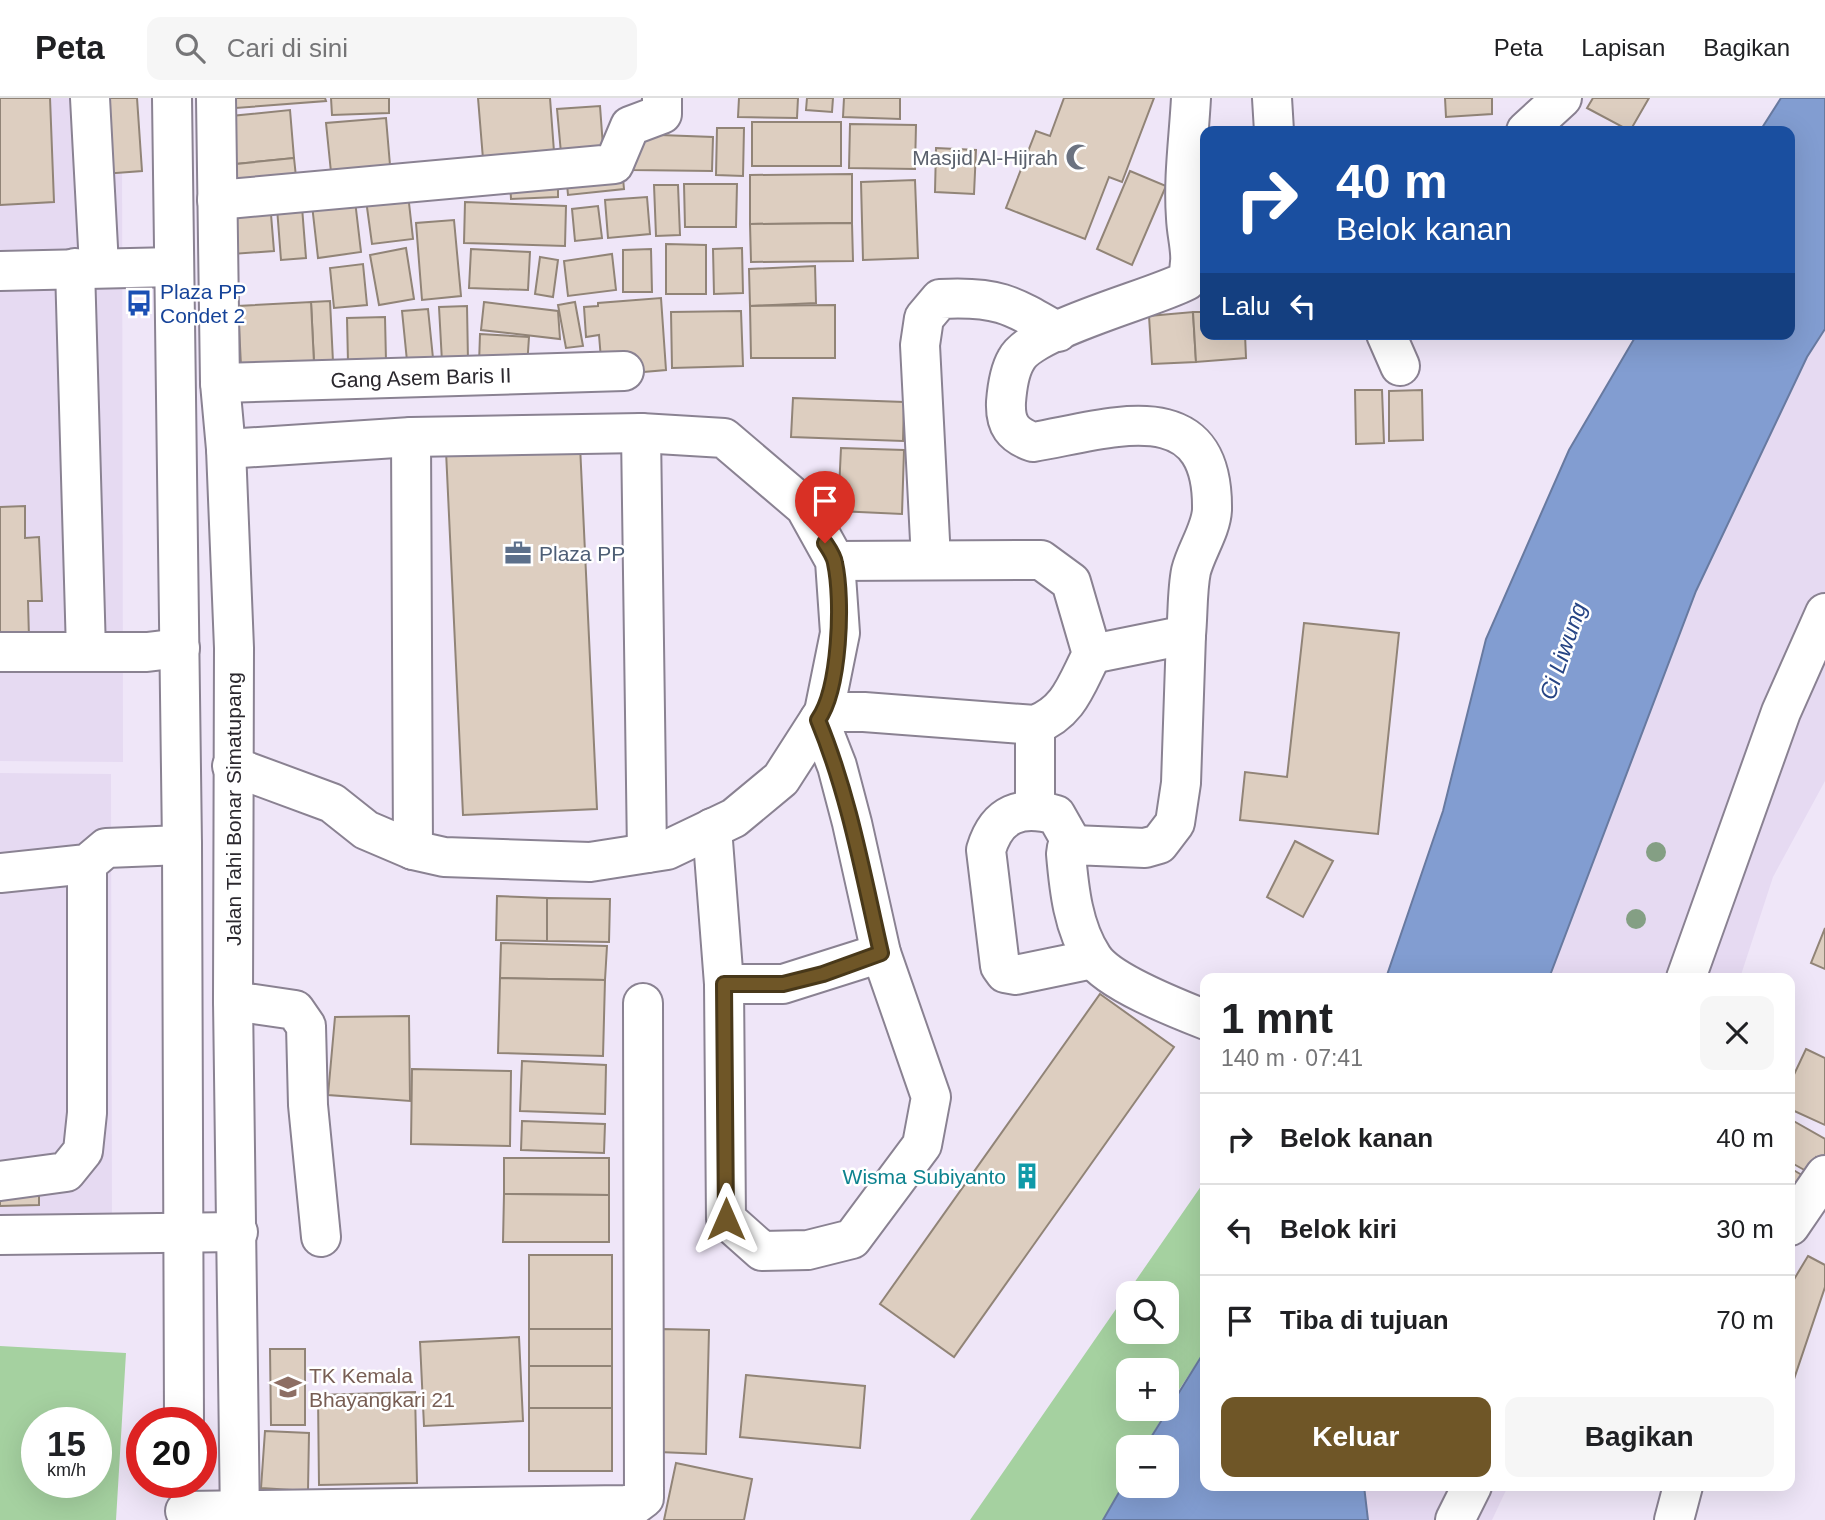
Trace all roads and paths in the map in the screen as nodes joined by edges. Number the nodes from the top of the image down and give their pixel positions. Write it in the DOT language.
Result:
graph roads {
  1 [pos="90,98"];
  2 [pos="172,98"];
  3 [pos="216,98"];
  4 [pos="662,98"];
  5 [pos="1191,98"];
  6 [pos="1272,98"];
  7 [pos="1562,98"];
  8 [pos="1274,126"];
  9 [pos="1531,126"];
  10 [pos="217,200"];
  11 [pos="87,267"];
  12 [pos="174,267"];
  13 [pos="0,271"];
  14 [pos="1058,332"];
  15 [pos="624,371"];
  16 [pos="220,383"];
  17 [pos="641,433"];
  18 [pos="411,437"];
  19 [pos="226,449"];
  20 [pos="177,450"];
  21 [pos="835,561"];
  22 [pos="931,561"];
  23 [pos="1825,613"];
  24 [pos="1186,635"];
  25 [pos="180,648"];
  26 [pos="234,648"];
  27 [pos="0,652"];
  28 [pos="86,652"];
  29 [pos="1092,654"];
  30 [pos="821,716"];
  31 [pos="1035,724"];
  32 [pos="232,766"];
  33 [pos="1035,809"];
  34 [pos="712,828"];
  35 [pos="182,845"];
  36 [pos="1073,845"];
  37 [pos="413,850"];
  38 [pos="647,853"];
  39 [pos="87,864"];
  40 [pos="0,873"];
  41 [pos="881,953"];
  42 [pos="1093,959"];
  43 [pos="1688,973"];
  44 [pos="724,984"];
  45 [pos="233,1001"];
  46 [pos="643,1003"];
  47 [pos="1200,1018"];
  48 [pos="1825,1175"];
  49 [pos="0,1181"];
  50 [pos="1795,1219"];
  51 [pos="237,1232"];
  52 [pos="184,1233"];
  53 [pos="0,1235"];
  54 [pos="321,1237"];
  55 [pos="184,1407"];
  56 [pos="1470,1491"];
  57 [pos="1682,1491"];
  58 [pos="185,1504"];
  59 [pos="625,1512"];
  60 [pos="247,1513"];
  61 [pos="1455,1520"];
  62 [pos="1674,1520"];
  1 -- 11 [label="main road"];
  2 -- 12 [label="main road"];
  3 -- 10 [label="main road, Jalan Tahi Bonar Simatupang"];
  4 -- 10 [label="main road"];
  5 -- 14 [label="main road"];
  6 -- 8 [label="main road"];
  7 -- 9 [label="main road"];
  10 -- 16 [label="main road, Jalan Tahi Bonar Simatupang"];
  11 -- 12 [label="main road"];
  11 -- 13 [label="main road"];
  11 -- 28 [label="main road"];
  12 -- 20 [label="main road"];
  14 -- 22 [label="main road"];
  14 -- 24 [label="main road"];
  15 -- 16 [label="main road, Gang Asem Baris II"];
  16 -- 19 [label="main road, Jalan Tahi Bonar Simatupang"];
  17 -- 18 [label="main road"];
  17 -- 21 [label="main road"];
  17 -- 38 [label="main road"];
  18 -- 19 [label="main road"];
  18 -- 37 [label="main road"];
  19 -- 20 [label="main road"];
  19 -- 26 [label="main road, Jalan Tahi Bonar Simatupang"];
  20 -- 25 [label="main road"];
  21 -- 22 [label="main road"];
  21 -- 30 [label="main road"];
  22 -- 29 [label="main road"];
  23 -- 43 [label="main road"];
  24 -- 29 [label="main road"];
  24 -- 36 [label="main road"];
  25 -- 26 [label="main road"];
  25 -- 28 [label="main road"];
  25 -- 35 [label="main road"];
  26 -- 32 [label="main road, Jalan Tahi Bonar Simatupang"];
  27 -- 28 [label="main road"];
  29 -- 31 [label="main road"];
  30 -- 31 [label="main road"];
  30 -- 34 [label="main road"];
  30 -- 41 [label="main road"];
  31 -- 33 [label="main road"];
  32 -- 37 [label="main road"];
  32 -- 45 [label="main road, Jalan Tahi Bonar Simatupang"];
  33 -- 36 [label="main road"];
  33 -- 42 [label="main road"];
  34 -- 38 [label="main road"];
  34 -- 44 [label="main road"];
  35 -- 39 [label="main road"];
  35 -- 52 [label="main road"];
  36 -- 42 [label="main road"];
  37 -- 38 [label="main road"];
  39 -- 40 [label="main road"];
  39 -- 49 [label="main road"];
  41 -- 44 [label="main road"];
  41 -- 44 [label="main road"];
  42 -- 47 [label="main road"];
  45 -- 51 [label="main road, Jalan Tahi Bonar Simatupang"];
  45 -- 54 [label="main road"];
  46 -- 59 [label="main road"];
  48 -- 50 [label="main road"];
  51 -- 52 [label="main road"];
  51 -- 60 [label="main road, Jalan Tahi Bonar Simatupang"];
  52 -- 53 [label="main road"];
  52 -- 55 [label="main road"];
  56 -- 61 [label="main road"];
  57 -- 62 [label="main road"];
  58 -- 60 [label="main road"];
  59 -- 60 [label="main road"];
}
